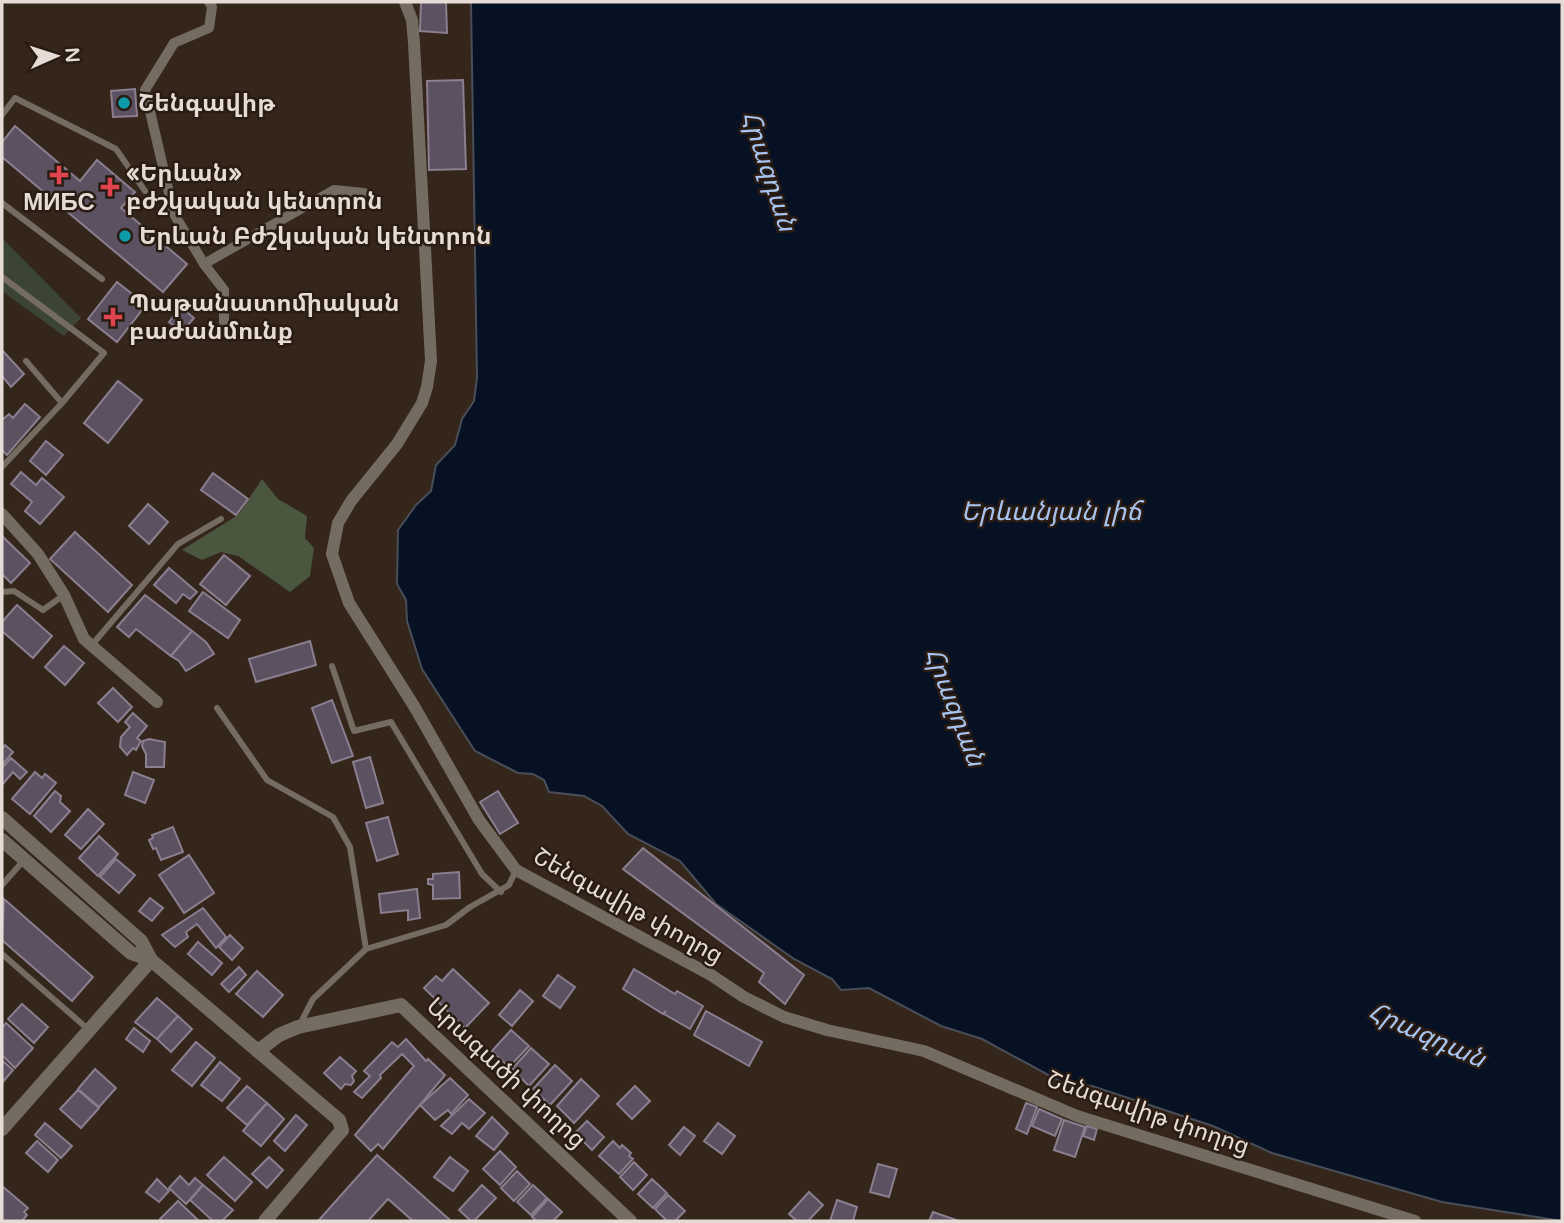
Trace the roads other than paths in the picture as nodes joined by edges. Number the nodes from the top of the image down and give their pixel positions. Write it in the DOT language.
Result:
graph roads {
  1 [pos="209,2"];
  2 [pos="405,2"];
  3 [pos="2,115"];
  4 [pos="145,191"];
  5 [pos="364,193"];
  6 [pos="2,203"];
  7 [pos="205,264"];
  8 [pos="2,277"];
  9 [pos="102,279"];
  10 [pos="224,326"];
  11 [pos="26,361"];
  12 [pos="62,403"];
  13 [pos="2,467"];
  14 [pos="2,513"];
  15 [pos="221,519"];
  16 [pos="2,592"];
  17 [pos="64,596"];
  18 [pos="91,646"];
  19 [pos="332,666"];
  20 [pos="157,702"];
  21 [pos="217,708"];
  22 [pos="2,818"];
  23 [pos="2,839"];
  24 [pos="24,859"];
  25 [pos="516,870"];
  26 [pos="2,885"];
  27 [pos="501,891"];
  28 [pos="366,949"];
  29 [pos="2,954"];
  30 [pos="151,960"];
  31 [pos="298,1027"];
  32 [pos="89,1030"];
  33 [pos="258,1052"];
  34 [pos="2,1129"];
  35 [pos="265,1221"];
  36 [pos="630,1221"];
  37 [pos="1415,1221"];
  1 -- 7 [label="street"];
  2 -- 25 [label="street, Շենգավիթ փողոց"];
  3 -- 4 [label="lane"];
  5 -- 7 [label="street"];
  6 -- 9 [label="lane"];
  7 -- 10 [label="street"];
  8 -- 12 [label="lane"];
  11 -- 12 [label="lane"];
  12 -- 13 [label="lane"];
  14 -- 17 [label="street"];
  15 -- 18 [label="lane"];
  16 -- 17 [label="lane"];
  17 -- 18 [label="street"];
  18 -- 20 [label="street"];
  19 -- 27 [label="lane"];
  21 -- 28 [label="lane"];
  22 -- 30 [label="street"];
  23 -- 24 [label="street"];
  24 -- 26 [label="lane"];
  24 -- 30 [label="street"];
  25 -- 27 [label="lane"];
  25 -- 37 [label="street, Շենգավիթ փողոց"];
  27 -- 28 [label="lane"];
  28 -- 31 [label="lane"];
  29 -- 32 [label="lane"];
  30 -- 32 [label="street"];
  30 -- 33 [label="street"];
  31 -- 33 [label="street, Արագածի փողոց"];
  31 -- 36 [label="street, Արագածի փողոց"];
  32 -- 34 [label="street"];
  33 -- 35 [label="street"];
}
